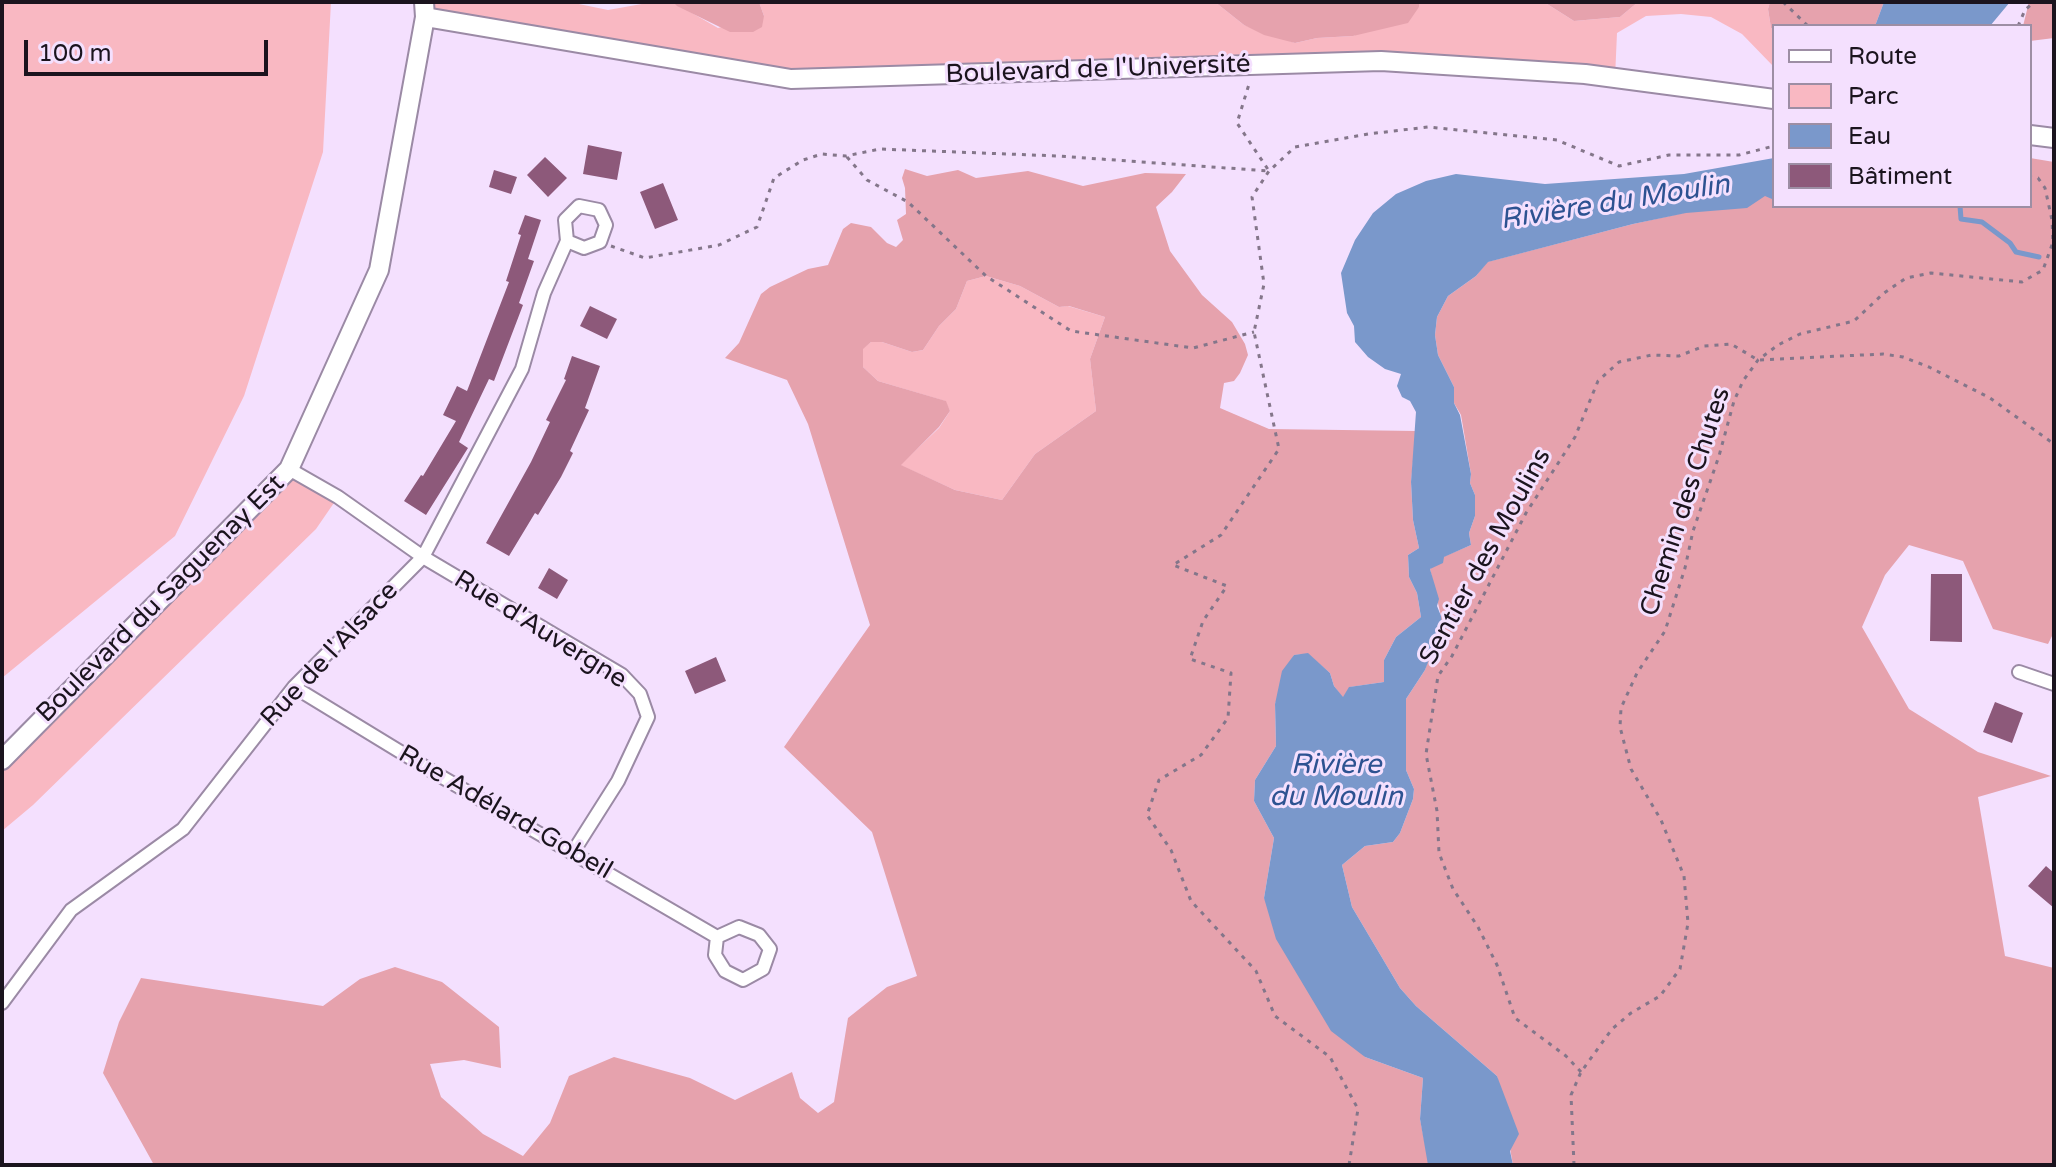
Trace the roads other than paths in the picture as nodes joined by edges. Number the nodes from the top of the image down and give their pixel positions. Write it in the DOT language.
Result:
graph roads {
  1 [pos="424,10"];
  2 [pos="1772,99"];
  3 [pos="2032,135"];
  4 [pos="2054,138"];
  5 [pos="567,241"];
  6 [pos="289,469"];
  7 [pos="423,557"];
  8 [pos="2019,672"];
  9 [pos="2054,684"];
  10 [pos="294,687"];
  11 [pos="2,760"];
  12 [pos="573,852"];
  13 [pos="717,937"];
  14 [pos="2,1003"];
  1 -- 2 [label="main road, Boulevard de l'Université"];
  1 -- 6 [label="main road, Boulevard du Saguenay Est"];
  3 -- 4 [label="main road"];
  5 -- 5 [label="street, Rue de l'Alsace"];
  5 -- 7 [label="street, Rue de l'Alsace"];
  6 -- 7 [label="street, Rue d'Auvergne"];
  6 -- 11 [label="main road, Boulevard du Saguenay Est"];
  7 -- 10 [label="street, Rue de l'Alsace"];
  7 -- 12 [label="street, Rue d'Auvergne"];
  8 -- 9 [label="street"];
  10 -- 12 [label="street, Rue Adélard-Gobeil"];
  10 -- 14 [label="street, Rue de l'Alsace"];
  12 -- 13 [label="street, Rue Adélard-Gobeil"];
  13 -- 13 [label="street"];
}
